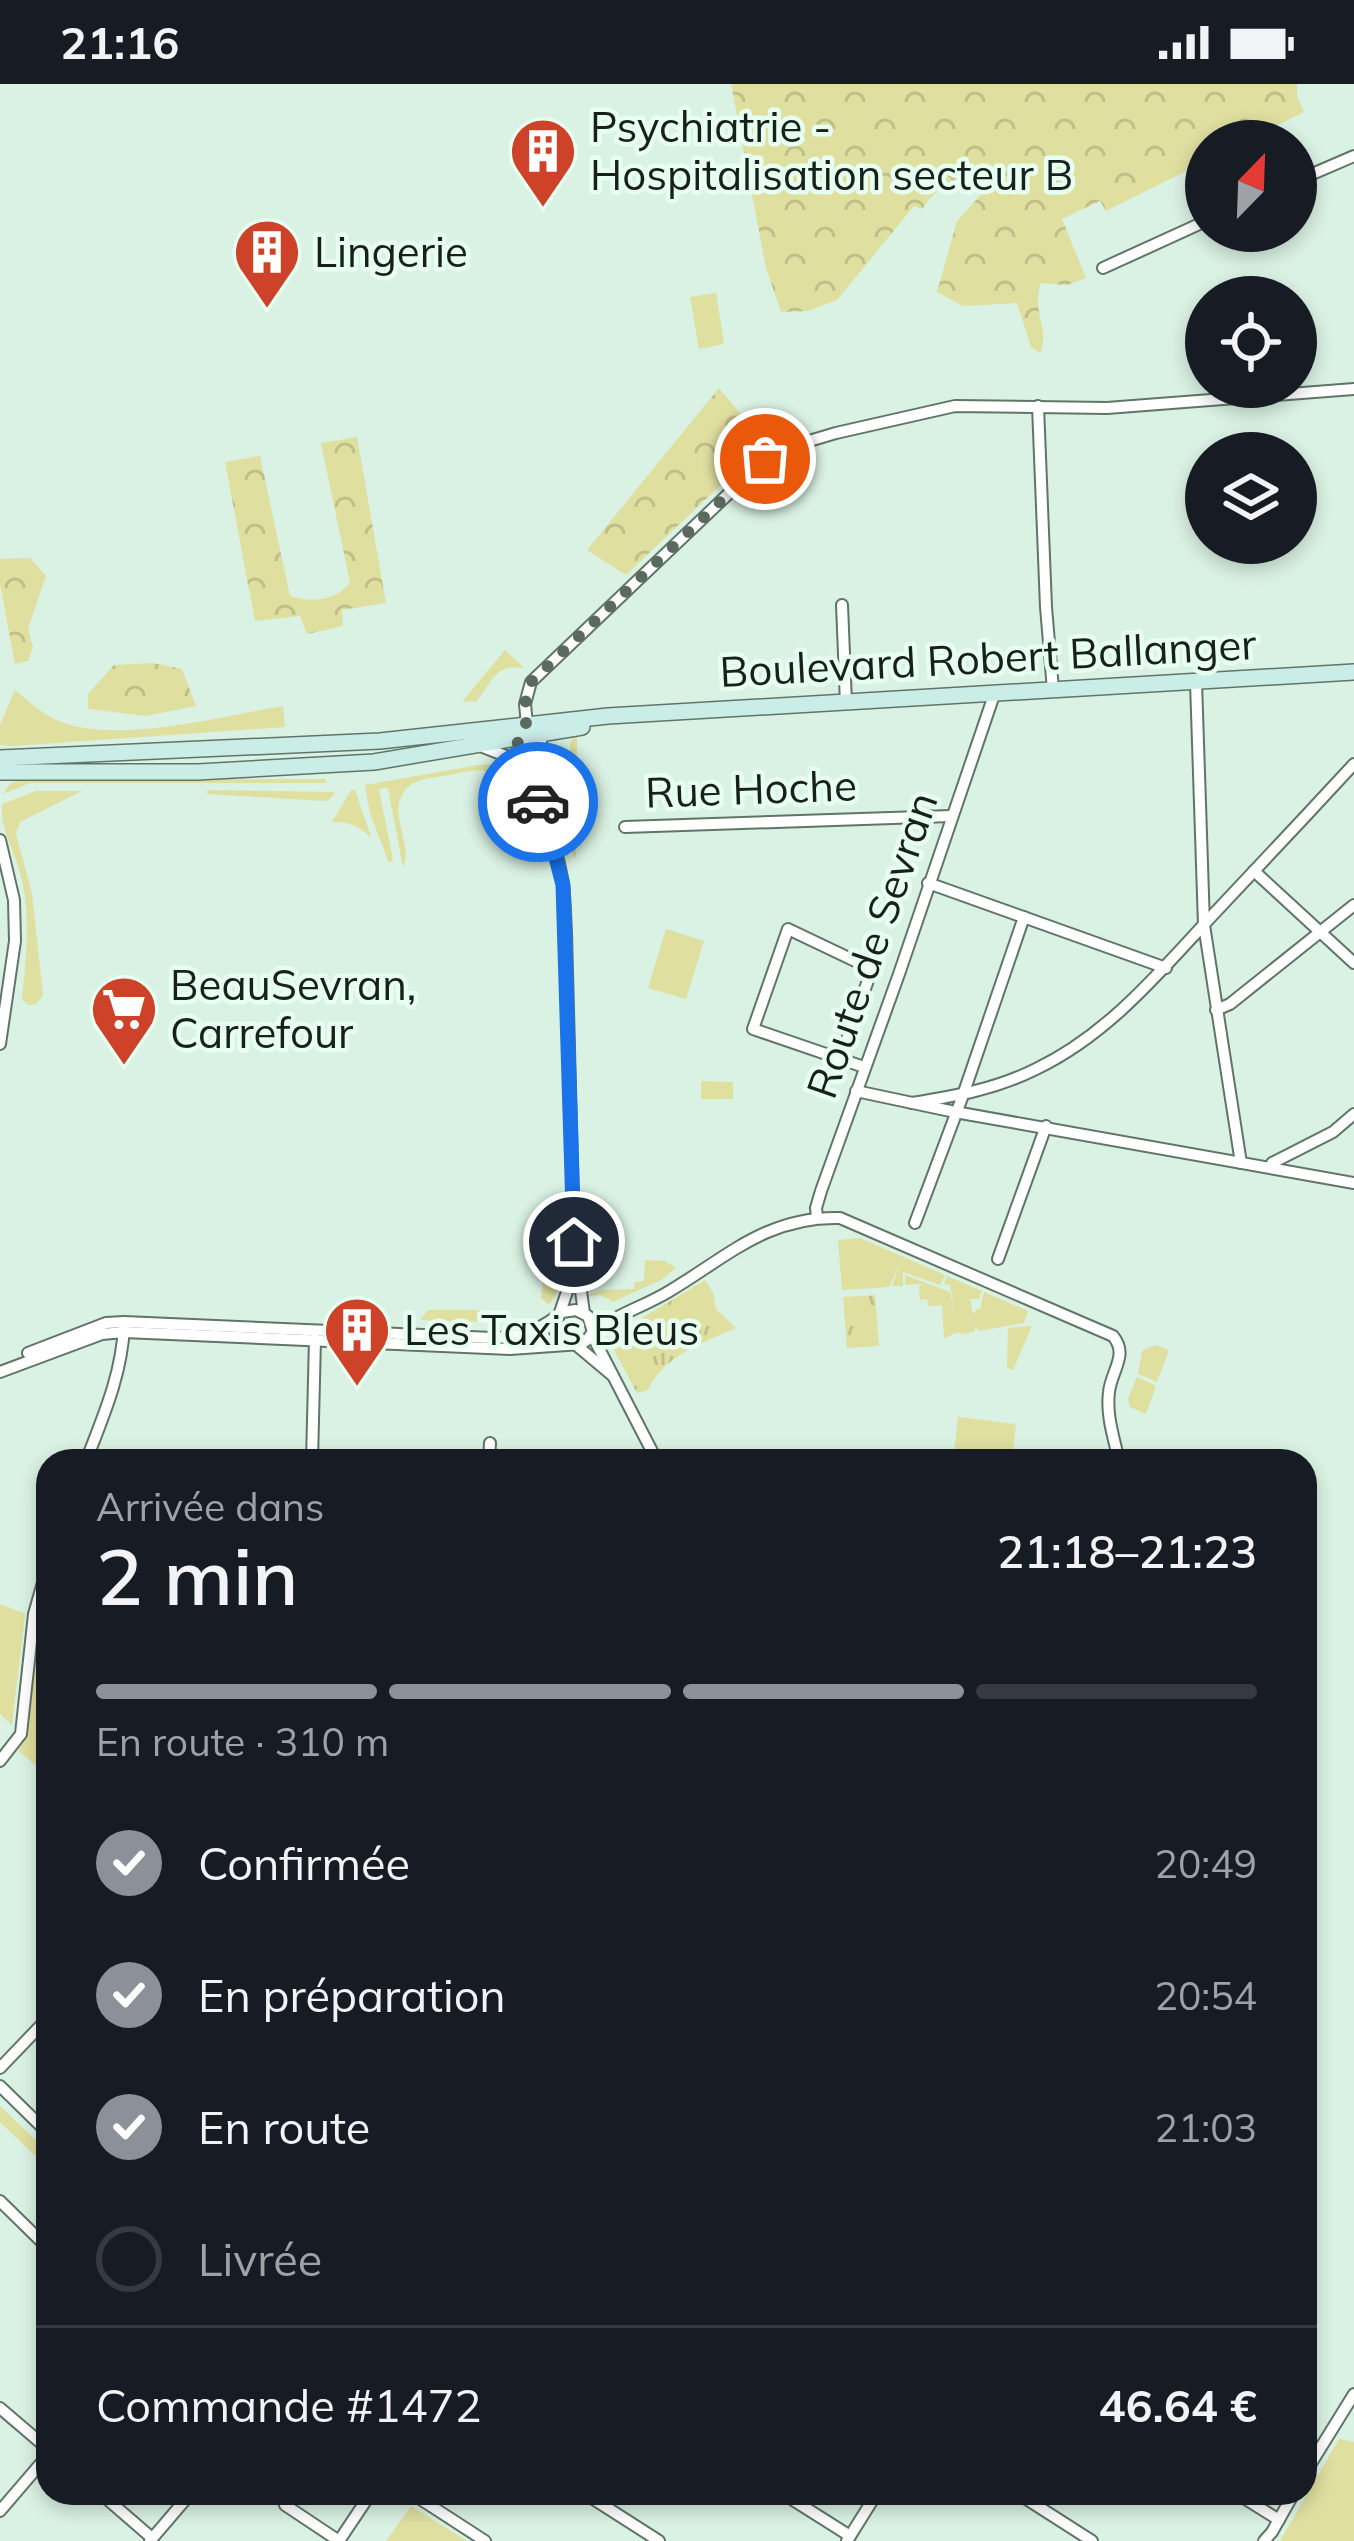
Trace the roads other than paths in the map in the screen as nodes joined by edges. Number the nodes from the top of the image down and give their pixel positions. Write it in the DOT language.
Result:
graph roads {
  1 [pos="1354,156"];
  2 [pos="1317,173"];
  3 [pos="1185,231"];
  4 [pos="1103,268"];
  5 [pos="1354,389"];
  6 [pos="1037,406"];
  7 [pos="842,605"];
  8 [pos="1354,672"];
  9 [pos="1196,682"];
  10 [pos="1054,690"];
  11 [pos="994,694"];
  12 [pos="846,703"];
  13 [pos="626,716"];
  14 [pos="522,732"];
  15 [pos="542,735"];
  16 [pos="474,745"];
  17 [pos="0,758"];
  18 [pos="516,760"];
  19 [pos="1354,764"];
  20 [pos="0,772"];
  21 [pos="1347,778"];
  22 [pos="951,816"];
  23 [pos="546,819"];
  24 [pos="626,826"];
  25 [pos="0,840"];
  26 [pos="0,867"];
  27 [pos="1254,871"];
  28 [pos="6,882"];
  29 [pos="928,883"];
  30 [pos="1354,905"];
  31 [pos="1024,917"];
  32 [pos="1204,925"];
  33 [pos="1321,932"];
  34 [pos="1354,963"];
  35 [pos="1166,968"];
  36 [pos="872,969"];
  37 [pos="899,974"];
  38 [pos="1216,1010"];
  39 [pos="0,1043"];
  40 [pos="840,1059"];
  41 [pos="864,1067"];
  42 [pos="856,1091"];
  43 [pos="963,1095"];
  44 [pos="912,1102"];
  45 [pos="955,1112"];
  46 [pos="1354,1114"];
  47 [pos="1046,1126"];
  48 [pos="1241,1163"];
  49 [pos="1271,1168"];
  50 [pos="1354,1183"];
  51 [pos="818,1217"];
  52 [pos="915,1222"];
  53 [pos="574,1242"];
  54 [pos="998,1258"];
  55 [pos="561,1313"];
  56 [pos="586,1314"];
  57 [pos="620,1314"];
  58 [pos="124,1327"];
  59 [pos="592,1333"];
  60 [pos="315,1335"];
  61 [pos="571,1344"];
  62 [pos="0,1368"];
  63 [pos="615,1378"];
  64 [pos="490,1443"];
  65 [pos="90,1449"];
  66 [pos="312,1449"];
  67 [pos="490,1449"];
  68 [pos="651,1449"];
  69 [pos="1117,1449"];
  70 [pos="36,1607"];
  71 [pos="0,1761"];
  72 [pos="36,2030"];
  73 [pos="0,2068"];
  74 [pos="0,2086"];
  75 [pos="36,2121"];
  76 [pos="0,2201"];
  77 [pos="36,2236"];
  78 [pos="1354,2394"];
  79 [pos="0,2408"];
  80 [pos="36,2441"];
  81 [pos="1317,2454"];
  82 [pos="36,2467"];
  83 [pos="113,2505"];
  84 [pos="181,2505"];
  85 [pos="285,2505"];
  86 [pos="363,2505"];
  87 [pos="430,2505"];
  88 [pos="603,2505"];
  89 [pos="800,2505"];
  90 [pos="869,2505"];
  91 [pos="1036,2505"];
  92 [pos="1256,2505"];
  93 [pos="1287,2505"];
  94 [pos="0,2511"];
  95 [pos="1279,2520"];
  96 [pos="848,2538"];
  97 [pos="151,2539"];
  98 [pos="485,2541"];
  99 [pos="659,2541"];
  100 [pos="1092,2541"];
  101 [pos="1264,2541"];
  1 -- 2 [label="street"];
  3 -- 4 [label="street"];
  5 -- 6 [label="street"];
  6 -- 10 [label="street"];
  6 -- 14 [label="street"];
  7 -- 12 [label="street"];
  8 -- 9 [label="main road, Boulevard Robert Ballanger"];
  9 -- 10 [label="main road, Boulevard Robert Ballanger"];
  9 -- 32 [label="street"];
  10 -- 11 [label="main road, Boulevard Robert Ballanger"];
  11 -- 12 [label="main road, Boulevard Robert Ballanger"];
  11 -- 22 [label="street, Route de Sevran"];
  12 -- 13 [label="main road, Boulevard Robert Ballanger"];
  13 -- 14 [label="main road, Boulevard Robert Ballanger"];
  13 -- 15 [label="main road, Boulevard Robert Ballanger"];
  14 -- 15 [label="main road, Boulevard Robert Ballanger"];
  14 -- 16 [label="main road, Boulevard Robert Ballanger"];
  14 -- 17 [label="main road, Boulevard Robert Ballanger"];
  14 -- 18 [label="street"];
  15 -- 23 [label="street"];
  16 -- 18 [label="street"];
  16 -- 20 [label="main road, Boulevard Robert Ballanger"];
  18 -- 23 [label="street"];
  19 -- 21 [label="street"];
  21 -- 27 [label="street"];
  22 -- 24 [label="street, Rue Hoche"];
  22 -- 29 [label="street, Route de Sevran"];
  23 -- 53 [label="street"];
  25 -- 28 [label="street"];
  26 -- 28 [label="street"];
  27 -- 32 [label="street"];
  27 -- 33 [label="street"];
  28 -- 39 [label="street"];
  29 -- 31 [label="street"];
  29 -- 37 [label="street, Route de Sevran"];
  30 -- 33 [label="street"];
  31 -- 35 [label="street"];
  31 -- 43 [label="street"];
  32 -- 35 [label="street"];
  32 -- 38 [label="street"];
  33 -- 34 [label="street"];
  33 -- 38 [label="street"];
  35 -- 43 [label="street"];
  36 -- 37 [label="street"];
  36 -- 40 [label="street"];
  36 -- 40 [label="street"];
  37 -- 41 [label="street, Route de Sevran"];
  38 -- 48 [label="street"];
  40 -- 41 [label="street"];
  41 -- 42 [label="street, Route de Sevran"];
  42 -- 44 [label="street"];
  42 -- 51 [label="street, Route de Sevran"];
  43 -- 44 [label="street"];
  43 -- 45 [label="street"];
  44 -- 45 [label="street"];
  45 -- 47 [label="street"];
  45 -- 52 [label="street"];
  46 -- 49 [label="street"];
  47 -- 48 [label="street"];
  47 -- 54 [label="street"];
  48 -- 49 [label="street"];
  49 -- 50 [label="street"];
  51 -- 57 [label="street"];
  51 -- 69 [label="street"];
  53 -- 55 [label="street"];
  53 -- 56 [label="street"];
  55 -- 56 [label="street"];
  55 -- 60 [label="street"];
  55 -- 61 [label="street"];
  56 -- 57 [label="street"];
  56 -- 59 [label="street"];
  57 -- 59 [label="street"];
  58 -- 60 [label="street"];
  58 -- 62 [label="street"];
  58 -- 65 [label="street"];
  59 -- 61 [label="street"];
  59 -- 63 [label="street"];
  60 -- 61 [label="street"];
  60 -- 66 [label="street"];
  61 -- 63 [label="street"];
  63 -- 68 [label="street"];
  64 -- 67 [label="street"];
  70 -- 71 [label="street"];
  72 -- 73 [label="street"];
  74 -- 75 [label="street"];
  76 -- 77 [label="street"];
  78 -- 81 [label="street"];
  79 -- 80 [label="street"];
  82 -- 94 [label="street"];
  83 -- 97 [label="street"];
  84 -- 97 [label="street"];
  85 -- 86 [label="street"];
  87 -- 98 [label="street"];
  88 -- 99 [label="street"];
  89 -- 96 [label="street"];
  90 -- 96 [label="street"];
  91 -- 100 [label="street"];
  92 -- 95 [label="street"];
  93 -- 95 [label="street"];
  95 -- 101 [label="street"];
}
